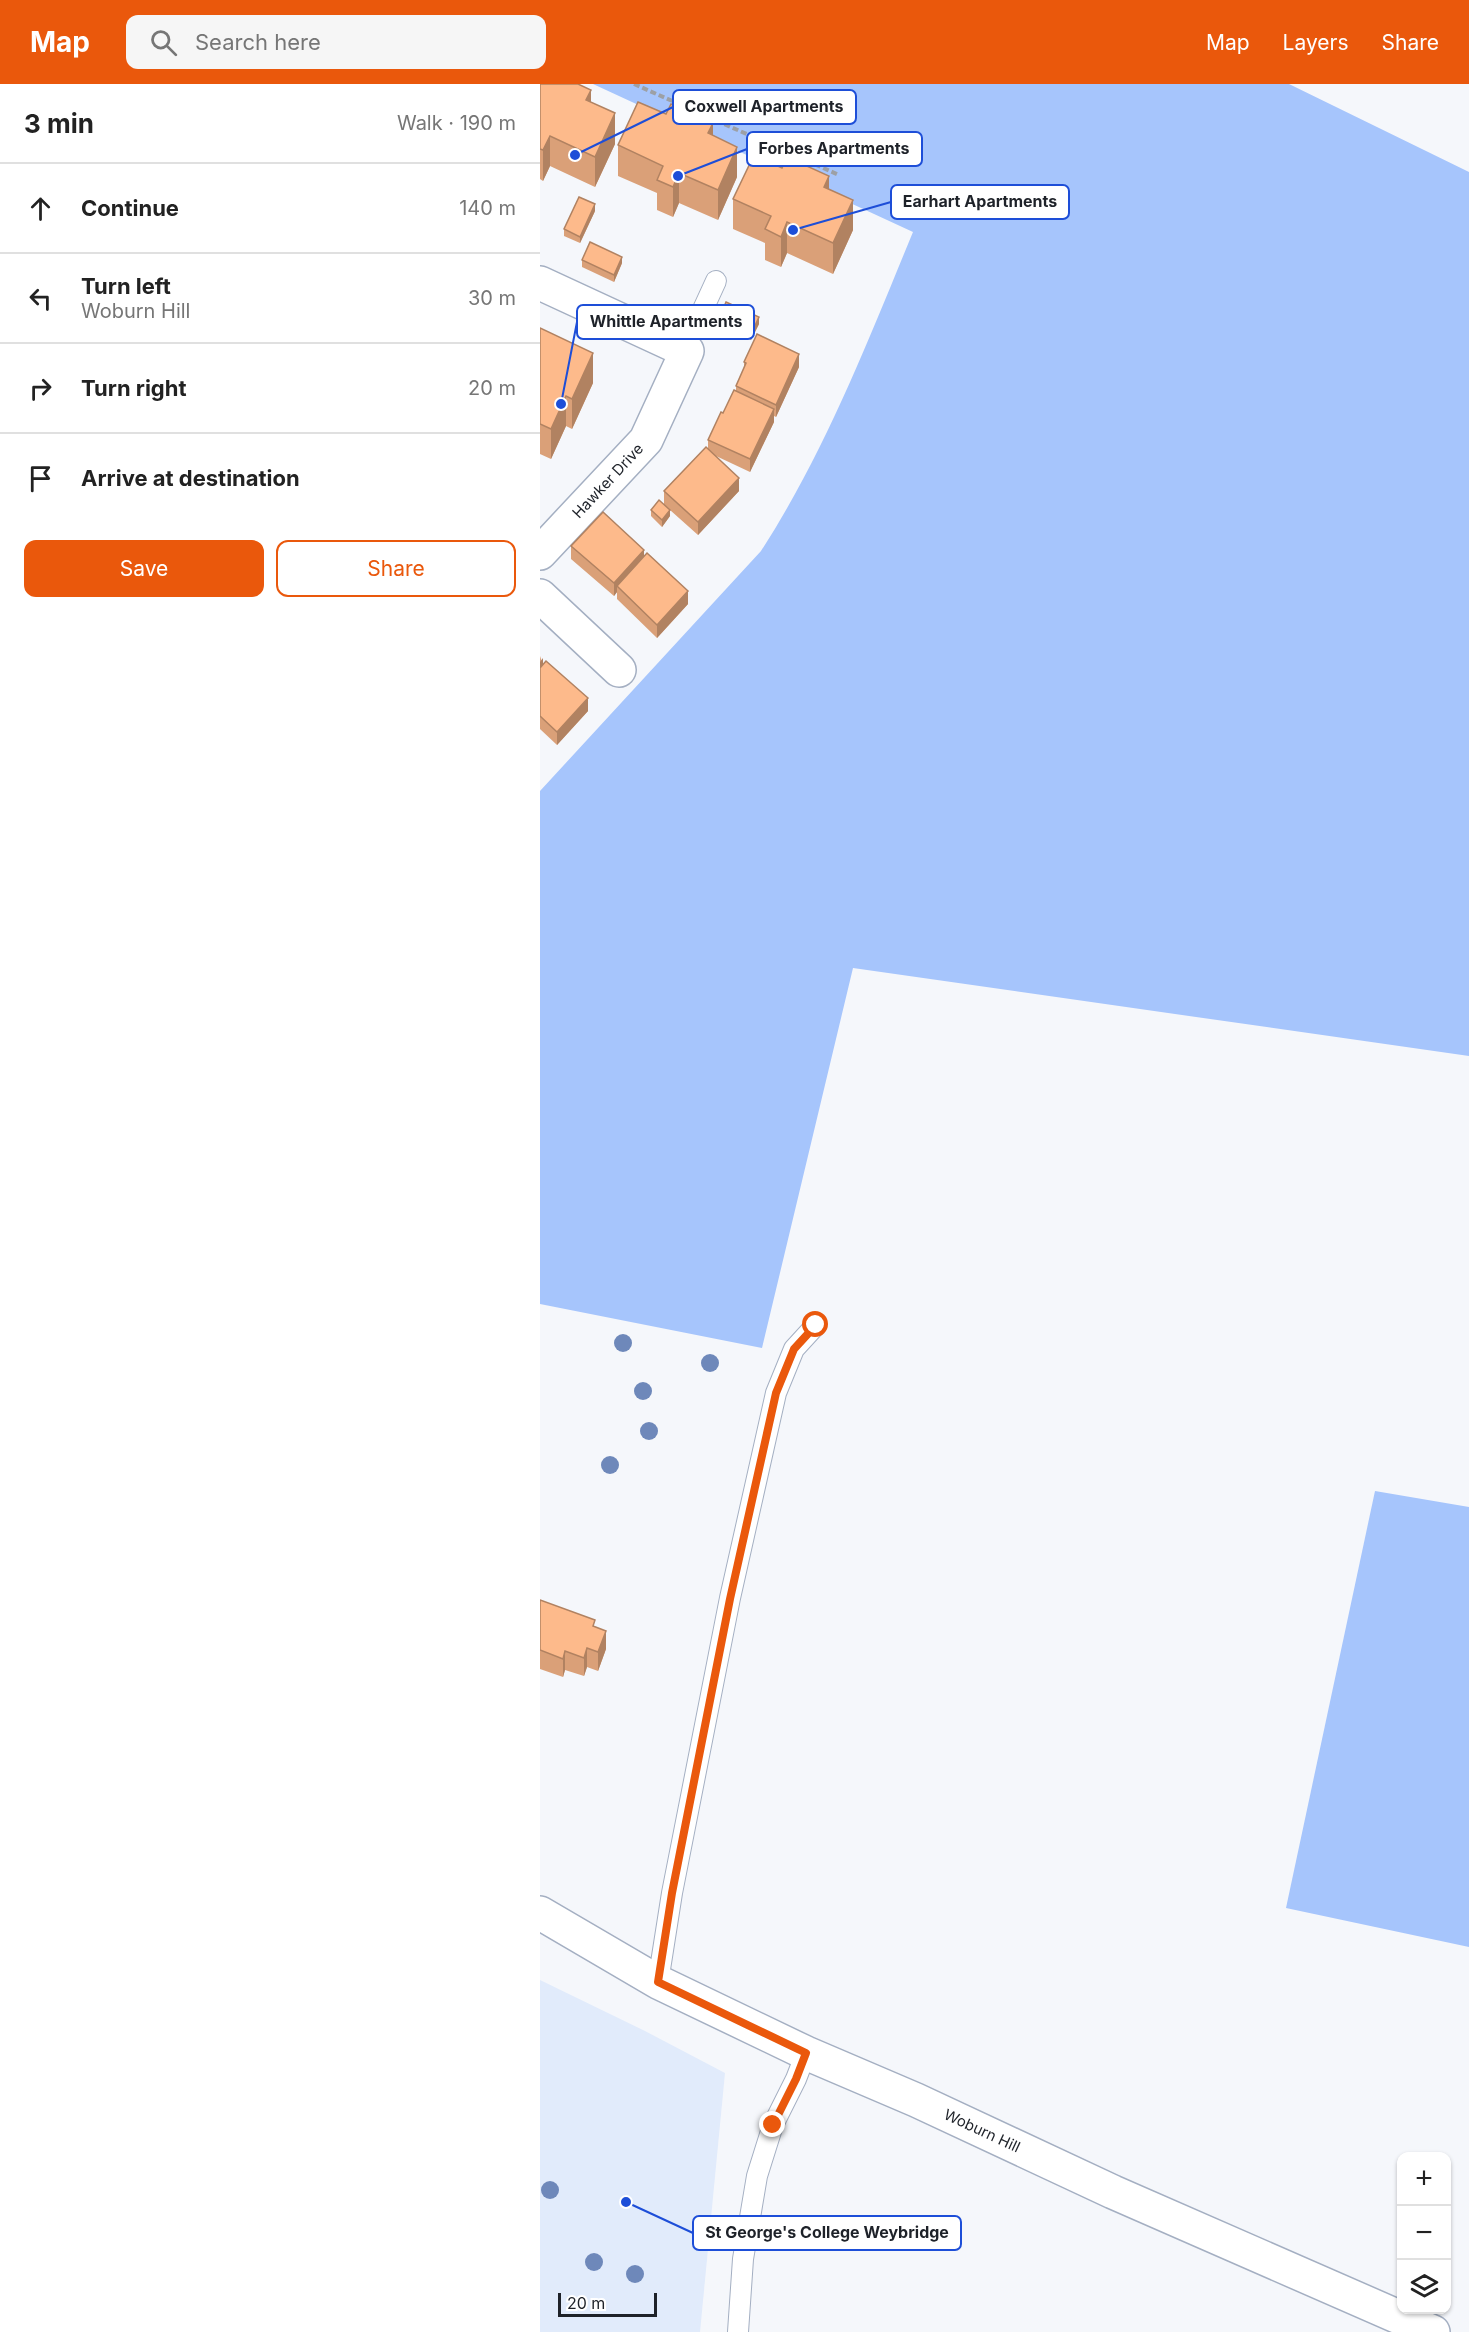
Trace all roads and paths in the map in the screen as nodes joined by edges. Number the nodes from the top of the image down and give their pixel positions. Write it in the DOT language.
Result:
graph roads {
  1 [pos="634,84"];
  2 [pos="839,175"];
  3 [pos="716,281"];
  4 [pos="540,284"];
  5 [pos="679,347"];
  6 [pos="540,553"];
  7 [pos="540,596"];
  8 [pos="619,670"];
  9 [pos="816,1325"];
  10 [pos="540,1913"];
  11 [pos="658,1982"];
  12 [pos="806,2053"];
  13 [pos="738,2332"];
  14 [pos="1433,2332"];
  1 -- 2 [label="path"];
  3 -- 5 [label="lane"];
  4 -- 5 [label="main road"];
  5 -- 6 [label="main road, Hawker Drive"];
  7 -- 8 [label="main road"];
  9 -- 11 [label="lane"];
  10 -- 11 [label="main road, Woburn Hill"];
  11 -- 12 [label="main road, Woburn Hill"];
  12 -- 13 [label="lane"];
  12 -- 14 [label="main road, Woburn Hill"];
}
